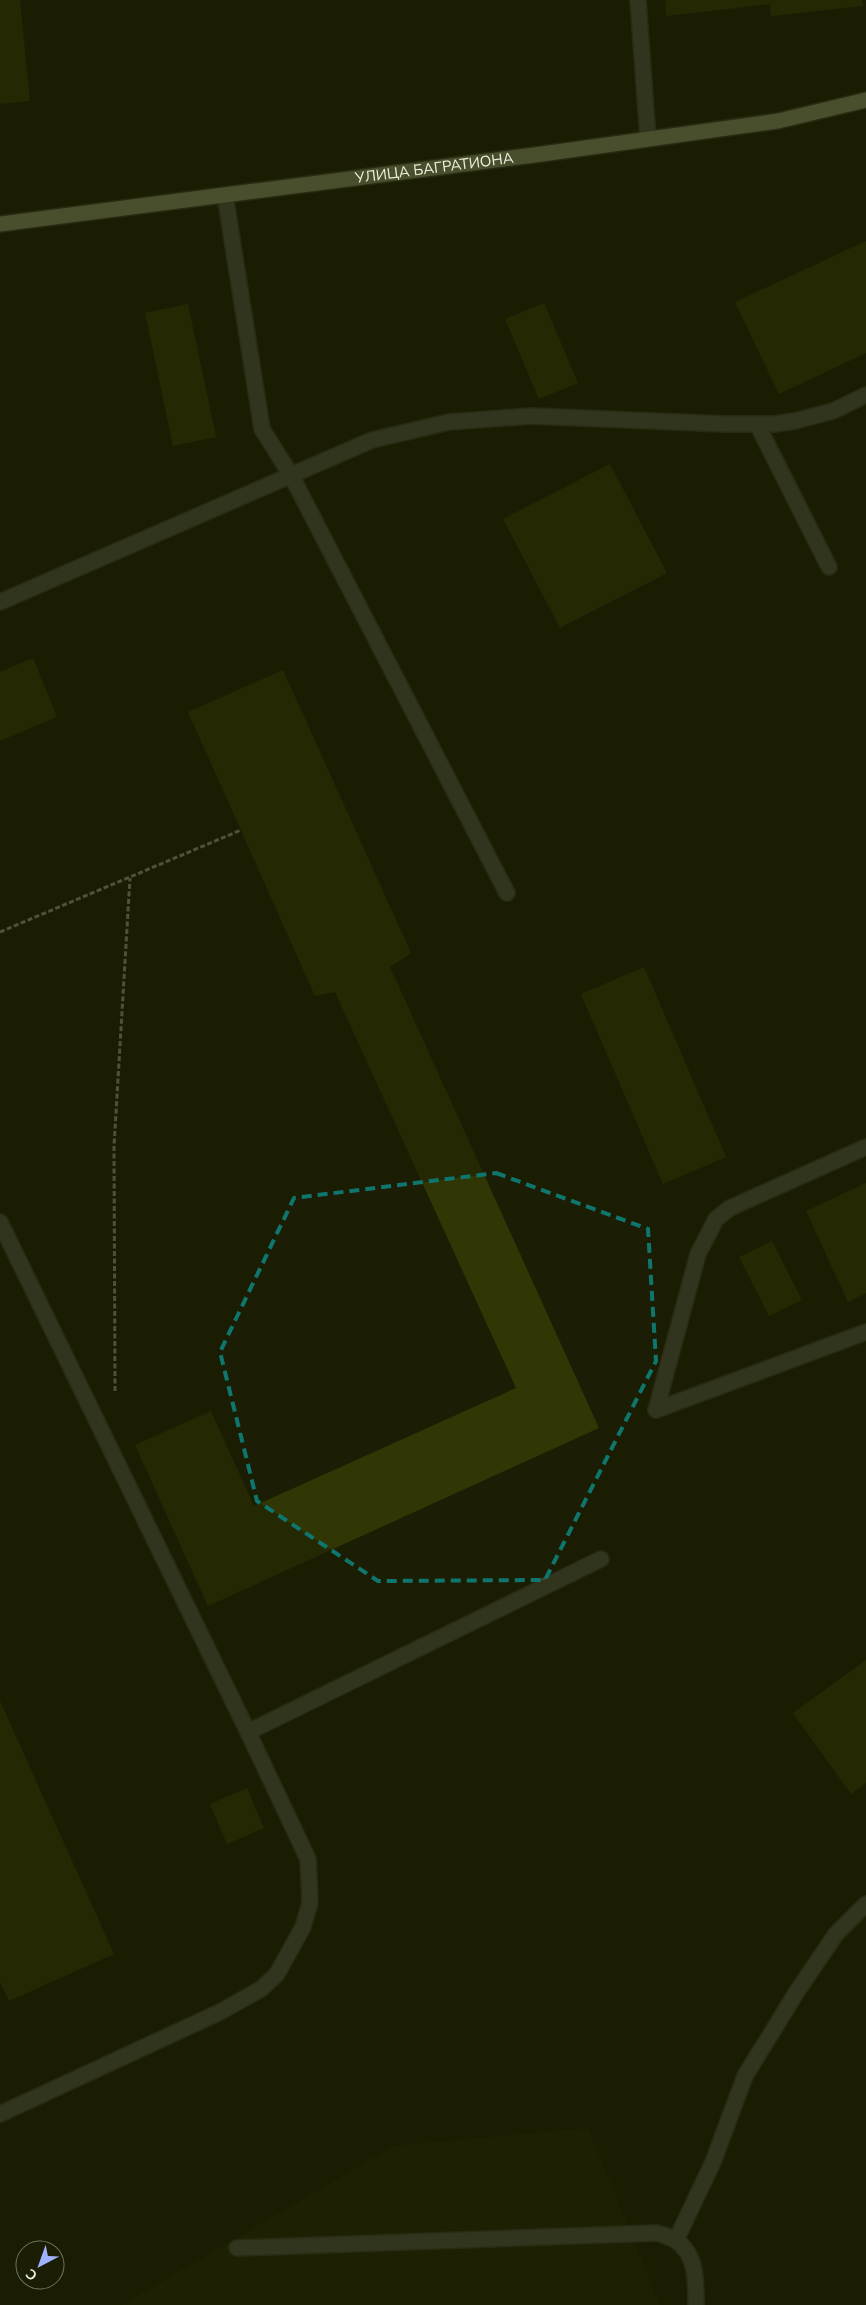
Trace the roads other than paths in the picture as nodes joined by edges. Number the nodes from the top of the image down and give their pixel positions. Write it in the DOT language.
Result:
graph roads {
  1 [pos="638,0"];
  2 [pos="866,100"];
  3 [pos="648,138"];
  4 [pos="225,195"];
  5 [pos="0,224"];
  6 [pos="866,395"];
  7 [pos="757,424"];
  8 [pos="291,475"];
  9 [pos="829,567"];
  10 [pos="0,602"];
  11 [pos="507,894"];
  12 [pos="866,1147"];
  13 [pos="0,1222"];
  14 [pos="866,1332"];
  15 [pos="601,1559"];
  16 [pos="248,1732"];
  17 [pos="866,1904"];
  18 [pos="0,2114"];
  19 [pos="676,2240"];
  20 [pos="236,2248"];
  21 [pos="696,2305"];
  1 -- 3 [label="lane"];
  2 -- 3 [label="main road, УЛИЦА БАГРАТИОНА"];
  3 -- 4 [label="main road, УЛИЦА БАГРАТИОНА"];
  4 -- 5 [label="main road, УЛИЦА БАГРАТИОНА"];
  4 -- 8 [label="lane"];
  6 -- 7 [label="lane"];
  7 -- 8 [label="lane"];
  7 -- 9 [label="lane"];
  8 -- 10 [label="lane"];
  8 -- 11 [label="lane"];
  12 -- 14 [label="lane"];
  13 -- 16 [label="lane"];
  15 -- 16 [label="lane"];
  16 -- 18 [label="lane"];
  17 -- 19 [label="lane"];
  19 -- 20 [label="lane"];
  19 -- 21 [label="lane"];
}
